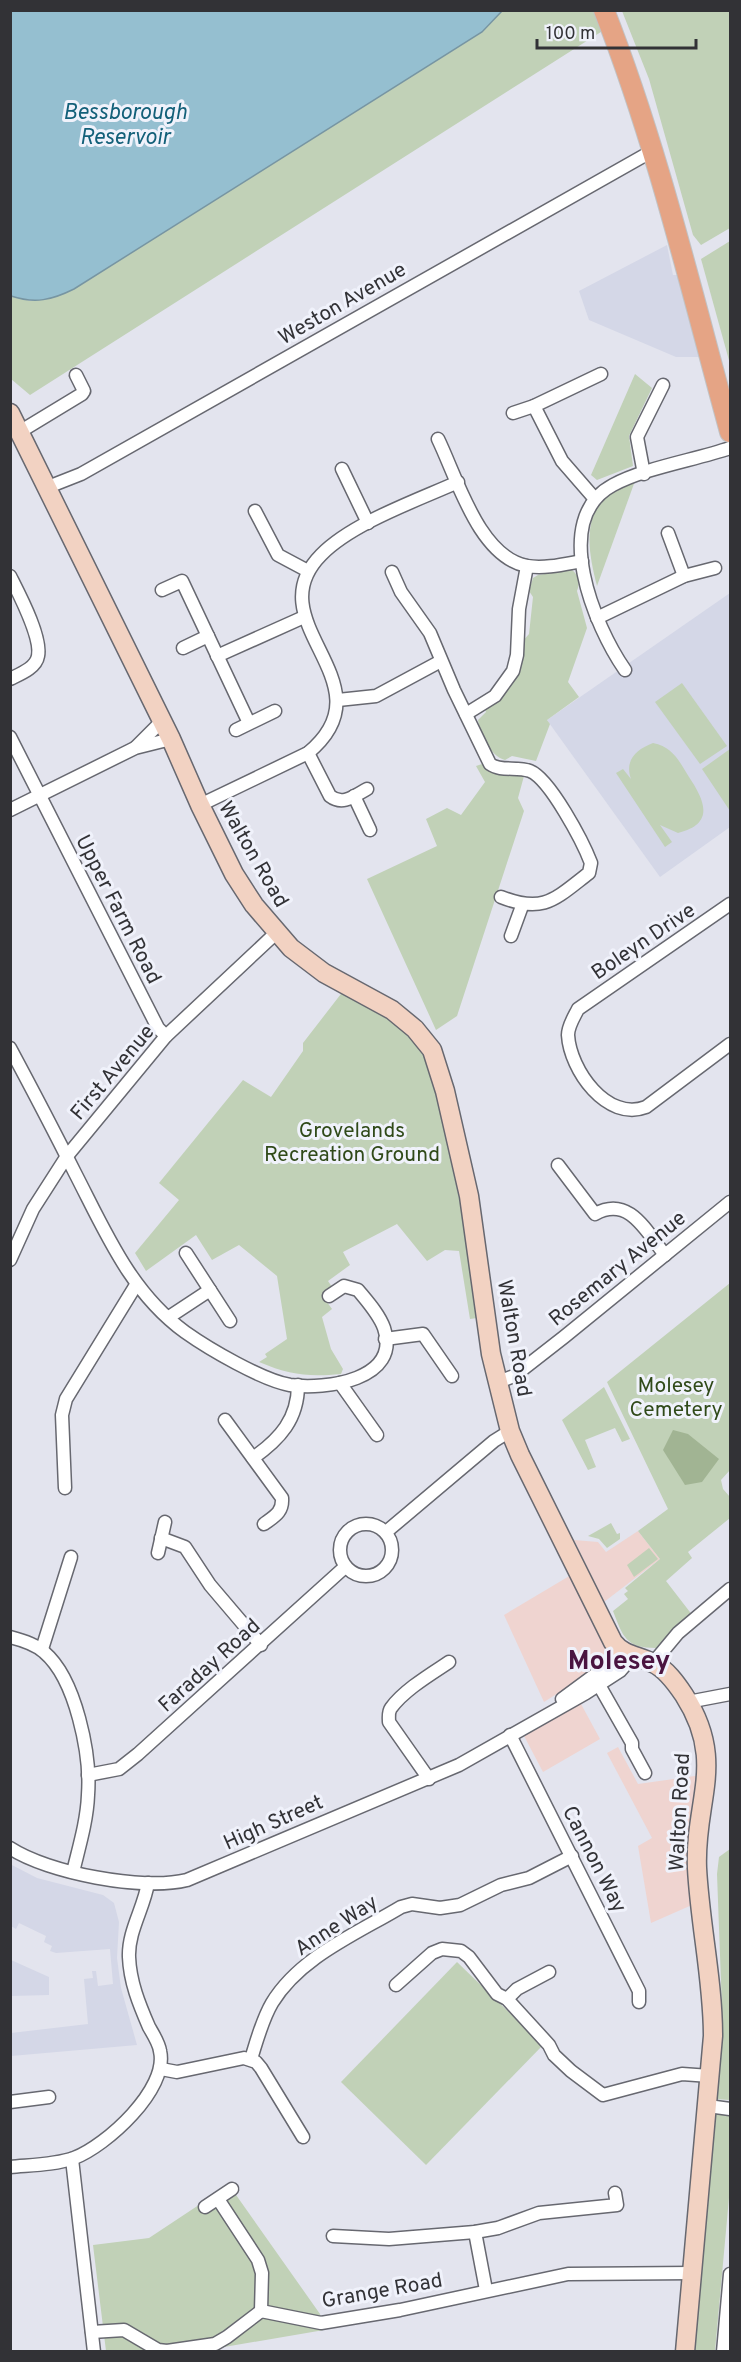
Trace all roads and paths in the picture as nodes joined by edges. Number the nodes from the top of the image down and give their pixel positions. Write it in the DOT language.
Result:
graph roads {
  1 [pos="604,10"];
  2 [pos="654,150"];
  3 [pos="601,374"];
  4 [pos="76,375"];
  5 [pos="663,385"];
  6 [pos="534,406"];
  7 [pos="10,413"];
  8 [pos="513,413"];
  9 [pos="21,431"];
  10 [pos="730,432"];
  11 [pos="438,439"];
  12 [pos="730,448"];
  13 [pos="342,469"];
  14 [pos="644,474"];
  15 [pos="458,482"];
  16 [pos="48,487"];
  17 [pos="595,499"];
  18 [pos="255,511"];
  19 [pos="368,523"];
  20 [pos="668,533"];
  21 [pos="582,561"];
  22 [pos="527,566"];
  23 [pos="716,568"];
  24 [pos="309,571"];
  25 [pos="392,572"];
  26 [pos="10,576"];
  27 [pos="684,576"];
  28 [pos="162,590"];
  29 [pos="304,616"];
  30 [pos="597,618"];
  31 [pos="208,636"];
  32 [pos="183,648"];
  33 [pos="217,656"];
  34 [pos="441,661"];
  35 [pos="625,670"];
  36 [pos="10,679"];
  37 [pos="338,700"];
  38 [pos="275,711"];
  39 [pos="466,714"];
  40 [pos="162,720"];
  41 [pos="249,723"];
  42 [pos="236,730"];
  43 [pos="10,737"];
  44 [pos="171,739"];
  45 [pos="135,748"];
  46 [pos="308,753"];
  47 [pos="368,789"];
  48 [pos="40,796"];
  49 [pos="354,796"];
  50 [pos="201,805"];
  51 [pos="10,810"];
  52 [pos="370,830"];
  53 [pos="501,897"];
  54 [pos="730,904"];
  55 [pos="522,906"];
  56 [pos="276,933"];
  57 [pos="511,936"];
  58 [pos="166,1036"];
  59 [pos="730,1044"];
  60 [pos="10,1048"];
  61 [pos="67,1156"];
  62 [pos="558,1165"];
  63 [pos="730,1202"];
  64 [pos="186,1253"];
  65 [pos="665,1255"];
  66 [pos="10,1260"];
  67 [pos="136,1285"];
  68 [pos="210,1290"];
  69 [pos="329,1296"];
  70 [pos="169,1317"];
  71 [pos="230,1321"];
  72 [pos="385,1339"];
  73 [pos="452,1376"];
  74 [pos="498,1382"];
  75 [pos="340,1383"];
  76 [pos="298,1385"];
  77 [pos="225,1420"];
  78 [pos="510,1431"];
  79 [pos="377,1435"];
  80 [pos="253,1458"];
  81 [pos="65,1488"];
  82 [pos="165,1522"];
  83 [pos="264,1524"];
  84 [pos="386,1532"];
  85 [pos="161,1538"];
  86 [pos="158,1553"];
  87 [pos="71,1557"];
  88 [pos="345,1567"];
  89 [pos="730,1589"];
  90 [pos="10,1637"];
  91 [pos="261,1645"];
  92 [pos="42,1649"];
  93 [pos="625,1652"];
  94 [pos="449,1662"];
  95 [pos="653,1663"];
  96 [pos="600,1685"];
  97 [pos="730,1694"];
  98 [pos="691,1708"];
  99 [pos="538,1719"];
  100 [pos="510,1735"];
  101 [pos="645,1773"];
  102 [pos="88,1775"];
  103 [pos="429,1779"];
  104 [pos="10,1848"];
  105 [pos="572,1856"];
  106 [pos="73,1872"];
  107 [pos="148,1883"];
  108 [pos="549,1972"];
  109 [pos="396,1985"];
  110 [pos="507,2000"];
  111 [pos="639,2002"];
  112 [pos="251,2059"];
  113 [pos="161,2069"];
  114 [pos="710,2076"];
  115 [pos="49,2097"];
  116 [pos="10,2102"];
  117 [pos="708,2106"];
  118 [pos="730,2109"];
  119 [pos="303,2138"];
  120 [pos="72,2159"];
  121 [pos="10,2167"];
  122 [pos="232,2189"];
  123 [pos="615,2193"];
  124 [pos="218,2199"];
  125 [pos="205,2207"];
  126 [pos="475,2232"];
  127 [pos="333,2236"];
  128 [pos="694,2273"];
  129 [pos="730,2274"];
  130 [pos="486,2290"];
  131 [pos="261,2311"];
  132 [pos="92,2332"];
  133 [pos="94,2352"];
  134 [pos="685,2352"];
  135 [pos="723,2352"];
  1 -- 2 [label="main road"];
  2 -- 10 [label="main road"];
  2 -- 16 [label="street, Weston Avenue"];
  3 -- 6 [label="street"];
  4 -- 9 [label="street"];
  5 -- 14 [label="street"];
  6 -- 8 [label="street"];
  6 -- 17 [label="street"];
  7 -- 9 [label="main road, Walton Road"];
  9 -- 16 [label="main road, Walton Road"];
  11 -- 15 [label="street"];
  12 -- 14 [label="street"];
  13 -- 19 [label="street"];
  14 -- 17 [label="street"];
  15 -- 19 [label="street"];
  15 -- 22 [label="street"];
  16 -- 40 [label="main road, Walton Road"];
  17 -- 21 [label="street"];
  18 -- 24 [label="street"];
  19 -- 24 [label="street"];
  20 -- 27 [label="street"];
  21 -- 22 [label="street"];
  21 -- 30 [label="street"];
  22 -- 39 [label="street"];
  23 -- 27 [label="street"];
  24 -- 29 [label="street"];
  25 -- 34 [label="street"];
  26 -- 36 [label="street"];
  27 -- 30 [label="street"];
  28 -- 31 [label="street"];
  29 -- 33 [label="street"];
  29 -- 37 [label="street"];
  30 -- 35 [label="street"];
  31 -- 32 [label="street"];
  31 -- 33 [label="street"];
  33 -- 41 [label="street"];
  34 -- 37 [label="street"];
  34 -- 39 [label="street"];
  37 -- 46 [label="street"];
  38 -- 41 [label="street"];
  39 -- 55 [label="street"];
  40 -- 44 [label="main road, Walton Road"];
  40 -- 45 [label="street"];
  41 -- 42 [label="street"];
  43 -- 48 [label="street, Upper Farm Road"];
  44 -- 45 [label="street"];
  44 -- 50 [label="main road, Walton Road"];
  45 -- 48 [label="street"];
  46 -- 49 [label="street"];
  46 -- 50 [label="street"];
  47 -- 49 [label="street"];
  48 -- 51 [label="street"];
  48 -- 58 [label="street, Upper Farm Road"];
  49 -- 52 [label="street"];
  50 -- 56 [label="main road, Walton Road"];
  53 -- 55 [label="street"];
  54 -- 59 [label="street, Boleyn Drive"];
  55 -- 57 [label="street"];
  56 -- 58 [label="street, First Avenue"];
  56 -- 74 [label="main road, Walton Road"];
  58 -- 61 [label="street, First Avenue"];
  60 -- 61 [label="street"];
  61 -- 66 [label="street, First Avenue"];
  61 -- 67 [label="street"];
  62 -- 65 [label="street"];
  63 -- 65 [label="street, Rosemary Avenue"];
  64 -- 68 [label="street"];
  65 -- 74 [label="street, Rosemary Avenue"];
  67 -- 70 [label="street"];
  67 -- 81 [label="street"];
  68 -- 70 [label="street"];
  68 -- 71 [label="street"];
  69 -- 72 [label="street"];
  70 -- 76 [label="street"];
  72 -- 73 [label="street"];
  72 -- 75 [label="street"];
  74 -- 78 [label="main road, Walton Road"];
  75 -- 76 [label="street"];
  75 -- 79 [label="street"];
  76 -- 80 [label="street"];
  77 -- 80 [label="street"];
  78 -- 84 [label="street"];
  78 -- 93 [label="main road, Walton Road"];
  80 -- 83 [label="street"];
  82 -- 85 [label="street"];
  84 -- 88 [label="street"];
  84 -- 88 [label="street"];
  85 -- 86 [label="street"];
  85 -- 91 [label="street"];
  87 -- 92 [label="street"];
  88 -- 91 [label="street, Faraday Road"];
  89 -- 95 [label="street"];
  90 -- 92 [label="street"];
  91 -- 102 [label="street, Faraday Road"];
  92 -- 102 [label="street"];
  93 -- 95 [label="main road, Walton Road"];
  93 -- 96 [label="street, High Street"];
  93 -- 99 [label="street, High Street"];
  94 -- 103 [label="street"];
  95 -- 98 [label="main road, Walton Road"];
  96 -- 99 [label="street, High Street"];
  96 -- 101 [label="street"];
  97 -- 98 [label="street"];
  98 -- 114 [label="main road, Walton Road"];
  99 -- 100 [label="street, High Street"];
  100 -- 103 [label="street, High Street"];
  100 -- 105 [label="street, Cannon Way"];
  102 -- 106 [label="street"];
  103 -- 107 [label="street, High Street"];
  104 -- 106 [label="street, High Street"];
  105 -- 111 [label="street, Cannon Way"];
  105 -- 112 [label="street, Anne Way"];
  106 -- 107 [label="street, High Street"];
  107 -- 113 [label="street"];
  108 -- 110 [label="street"];
  109 -- 110 [label="street"];
  110 -- 114 [label="street"];
  112 -- 113 [label="street"];
  112 -- 119 [label="street"];
  113 -- 120 [label="street"];
  114 -- 117 [label="main road, Walton Road"];
  115 -- 116 [label="street"];
  117 -- 118 [label="street"];
  117 -- 128 [label="main road, Walton Road"];
  120 -- 121 [label="street"];
  120 -- 132 [label="street"];
  122 -- 124 [label="street"];
  123 -- 126 [label="street"];
  124 -- 125 [label="street"];
  124 -- 131 [label="street"];
  126 -- 127 [label="street"];
  126 -- 130 [label="street"];
  128 -- 130 [label="street, Grange Road"];
  128 -- 134 [label="main road, Walton Road"];
  129 -- 135 [label="street"];
  130 -- 131 [label="street, Grange Road"];
  131 -- 132 [label="street"];
  132 -- 133 [label="street"];
}
